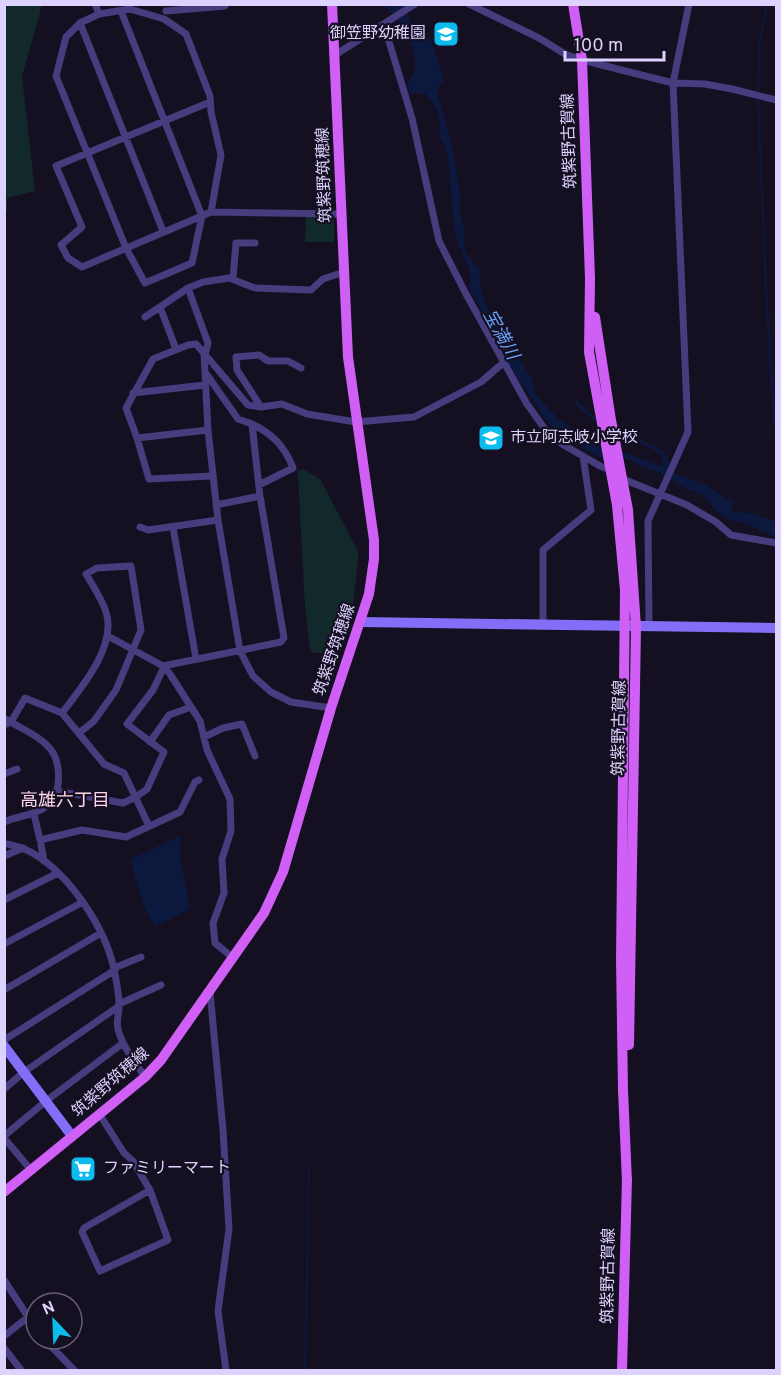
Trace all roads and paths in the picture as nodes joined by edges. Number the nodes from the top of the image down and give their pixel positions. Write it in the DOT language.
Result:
graph roads {
  1 [pos="95,4"];
  2 [pos="225,4"];
  3 [pos="332,4"];
  4 [pos="415,4"];
  5 [pos="469,4"];
  6 [pos="573,4"];
  7 [pos="689,4"];
  8 [pos="130,7"];
  9 [pos="167,8"];
  10 [pos="121,11"];
  11 [pos="99,14"];
  12 [pos="164,19"];
  13 [pos="80,22"];
  14 [pos="386,23"];
  15 [pos="335,55"];
  16 [pos="582,60"];
  17 [pos="673,83"];
  18 [pos="777,100"];
  19 [pos="210,102"];
  20 [pos="164,121"];
  21 [pos="125,137"];
  22 [pos="88,153"];
  23 [pos="211,212"];
  24 [pos="341,214"];
  25 [pos="202,216"];
  26 [pos="164,231"];
  27 [pos="255,243"];
  28 [pos="126,248"];
  29 [pos="344,272"];
  30 [pos="233,279"];
  31 [pos="188,288"];
  32 [pos="160,307"];
  33 [pos="145,317"];
  34 [pos="176,349"];
  35 [pos="204,354"];
  36 [pos="503,363"];
  37 [pos="301,368"];
  38 [pos="204,372"];
  39 [pos="205,385"];
  40 [pos="133,393"];
  41 [pos="261,406"];
  42 [pos="356,422"];
  43 [pos="252,424"];
  44 [pos="208,430"];
  45 [pos="137,438"];
  46 [pos="583,456"];
  47 [pos="613,466"];
  48 [pos="212,476"];
  49 [pos="624,479"];
  50 [pos="259,485"];
  51 [pos="661,492"];
  52 [pos="260,496"];
  53 [pos="216,505"];
  54 [pos="218,520"];
  55 [pos="140,527"];
  56 [pos="173,527"];
  57 [pos="777,543"];
  58 [pos="361,622"];
  59 [pos="543,625"];
  60 [pos="631,627"];
  61 [pos="649,627"];
  62 [pos="777,628"];
  63 [pos="108,636"];
  64 [pos="134,650"];
  65 [pos="240,651"];
  66 [pos="196,659"];
  67 [pos="164,666"];
  68 [pos="191,707"];
  69 [pos="331,708"];
  70 [pos="62,713"];
  71 [pos="7,722"];
  72 [pos="79,733"];
  73 [pos="204,737"];
  74 [pos="150,742"];
  75 [pos="255,756"];
  76 [pos="17,768"];
  77 [pos="4,774"];
  78 [pos="199,780"];
  79 [pos="57,791"];
  80 [pos="136,797"];
  81 [pos="34,814"];
  82 [pos="4,822"];
  83 [pos="149,826"];
  84 [pos="4,843"];
  85 [pos="40,844"];
  86 [pos="23,848"];
  87 [pos="4,856"];
  88 [pos="44,861"];
  89 [pos="58,873"];
  90 [pos="4,900"];
  91 [pos="83,902"];
  92 [pos="101,933"];
  93 [pos="4,944"];
  94 [pos="141,957"];
  95 [pos="232,957"];
  96 [pos="114,969"];
  97 [pos="161,985"];
  98 [pos="4,990"];
  99 [pos="210,992"];
  100 [pos="119,1005"];
  101 [pos="4,1040"];
  102 [pos="123,1043"];
  103 [pos="4,1046"];
  104 [pos="24,1072"];
  105 [pos="145,1077"];
  106 [pos="4,1089"];
  107 [pos="46,1101"];
  108 [pos="100,1115"];
  109 [pos="72,1136"];
  110 [pos="4,1137"];
  111 [pos="31,1170"];
  112 [pos="150,1190"];
  113 [pos="4,1192"];
  114 [pos="4,1280"];
  115 [pos="24,1313"];
  116 [pos="24,1320"];
  117 [pos="4,1336"];
  118 [pos="4,1348"];
  119 [pos="54,1351"];
  120 [pos="69,1369"];
  121 [pos="21,1371"];
  122 [pos="226,1371"];
  123 [pos="622,1371"];
  1 -- 11 [label="street"];
  2 -- 9 [label="street"];
  3 -- 15 [label="main road, 筑紫野筑穂線"];
  4 -- 14 [label="street"];
  5 -- 16 [label="street"];
  6 -- 16 [label="main road, 筑紫野古賀線"];
  7 -- 17 [label="street"];
  8 -- 10 [label="street"];
  8 -- 12 [label="street"];
  9 -- 12 [label="street"];
  10 -- 11 [label="street"];
  10 -- 20 [label="street"];
  11 -- 13 [label="street"];
  12 -- 19 [label="street"];
  13 -- 21 [label="street"];
  13 -- 22 [label="street"];
  14 -- 15 [label="street"];
  14 -- 36 [label="street"];
  15 -- 24 [label="main road, 筑紫野筑穂線"];
  16 -- 17 [label="street"];
  16 -- 47 [label="main road, 筑紫野古賀線"];
  17 -- 18 [label="street"];
  17 -- 51 [label="street"];
  19 -- 20 [label="street"];
  19 -- 23 [label="street"];
  20 -- 21 [label="street"];
  20 -- 25 [label="street"];
  21 -- 22 [label="street"];
  21 -- 26 [label="street"];
  22 -- 28 [label="street"];
  22 -- 28 [label="street"];
  23 -- 24 [label="street"];
  23 -- 25 [label="street"];
  24 -- 29 [label="main road, 筑紫野筑穂線"];
  25 -- 26 [label="street"];
  25 -- 28 [label="street"];
  26 -- 28 [label="street"];
  27 -- 30 [label="street"];
  29 -- 30 [label="street"];
  29 -- 42 [label="main road, 筑紫野筑穂線"];
  30 -- 31 [label="street"];
  31 -- 32 [label="street"];
  31 -- 35 [label="street"];
  32 -- 33 [label="street"];
  32 -- 34 [label="street"];
  34 -- 35 [label="street"];
  34 -- 40 [label="street"];
  35 -- 38 [label="street"];
  35 -- 41 [label="street"];
  36 -- 42 [label="street"];
  36 -- 46 [label="street"];
  37 -- 41 [label="street"];
  38 -- 39 [label="street"];
  38 -- 43 [label="street"];
  39 -- 40 [label="street"];
  39 -- 44 [label="street"];
  40 -- 45 [label="street"];
  41 -- 42 [label="street"];
  42 -- 58 [label="main road, 筑紫野筑穂線"];
  43 -- 50 [label="street"];
  43 -- 50 [label="street"];
  44 -- 45 [label="street"];
  44 -- 48 [label="street"];
  45 -- 48 [label="street"];
  46 -- 47 [label="street"];
  46 -- 59 [label="street"];
  47 -- 49 [label="main road, 筑紫野古賀線"];
  47 -- 60 [label="main road, 筑紫野古賀線"];
  48 -- 53 [label="street"];
  49 -- 51 [label="street"];
  49 -- 60 [label="main road, 筑紫野古賀線"];
  50 -- 52 [label="street"];
  51 -- 57 [label="street"];
  51 -- 61 [label="street"];
  52 -- 53 [label="street"];
  52 -- 65 [label="street"];
  53 -- 54 [label="street"];
  54 -- 56 [label="street"];
  54 -- 65 [label="street"];
  55 -- 56 [label="street"];
  56 -- 66 [label="street"];
  58 -- 59 [label="street"];
  58 -- 69 [label="main road, 筑紫野筑穂線"];
  59 -- 60 [label="street"];
  60 -- 61 [label="street"];
  60 -- 123 [label="main road, 筑紫野古賀線"];
  61 -- 62 [label="street"];
  63 -- 64 [label="street"];
  63 -- 64 [label="street"];
  63 -- 70 [label="street"];
  64 -- 67 [label="street"];
  64 -- 72 [label="street"];
  65 -- 66 [label="street"];
  65 -- 69 [label="street"];
  66 -- 67 [label="street"];
  67 -- 68 [label="street"];
  67 -- 74 [label="street"];
  68 -- 73 [label="street"];
  68 -- 74 [label="street"];
  69 -- 95 [label="main road, 筑紫野筑穂線"];
  70 -- 71 [label="street"];
  70 -- 72 [label="street"];
  71 -- 79 [label="street"];
  72 -- 80 [label="street"];
  73 -- 75 [label="street"];
  73 -- 95 [label="street"];
  74 -- 80 [label="street"];
  76 -- 77 [label="street"];
  78 -- 83 [label="street"];
  79 -- 80 [label="street"];
  79 -- 81 [label="street"];
  80 -- 83 [label="street"];
  81 -- 82 [label="street"];
  81 -- 83 [label="street"];
  84 -- 86 [label="street"];
  85 -- 88 [label="street"];
  86 -- 87 [label="street"];
  86 -- 88 [label="street"];
  88 -- 89 [label="street"];
  89 -- 90 [label="street"];
  89 -- 91 [label="street"];
  91 -- 92 [label="street"];
  91 -- 93 [label="street"];
  92 -- 96 [label="street"];
  92 -- 98 [label="street"];
  94 -- 96 [label="street"];
  95 -- 99 [label="main road, 筑紫野筑穂線"];
  96 -- 100 [label="street"];
  96 -- 101 [label="street"];
  97 -- 100 [label="street"];
  99 -- 105 [label="main road, 筑紫野筑穂線"];
  99 -- 122 [label="street"];
  100 -- 102 [label="street"];
  100 -- 104 [label="street"];
  102 -- 105 [label="street"];
  102 -- 107 [label="street"];
  103 -- 104 [label="street"];
  104 -- 106 [label="street"];
  104 -- 107 [label="street"];
  105 -- 108 [label="main road, 筑紫野筑穂線"];
  107 -- 109 [label="street"];
  107 -- 110 [label="street"];
  108 -- 109 [label="main road, 筑紫野筑穂線"];
  108 -- 112 [label="street"];
  109 -- 111 [label="main road, 筑紫野筑穂線"];
  110 -- 111 [label="street"];
  111 -- 113 [label="main road, 筑紫野筑穂線"];
  112 -- 112 [label="street"];
  114 -- 115 [label="street"];
  116 -- 117 [label="street"];
  118 -- 121 [label="street"];
  119 -- 120 [label="street"];
}
